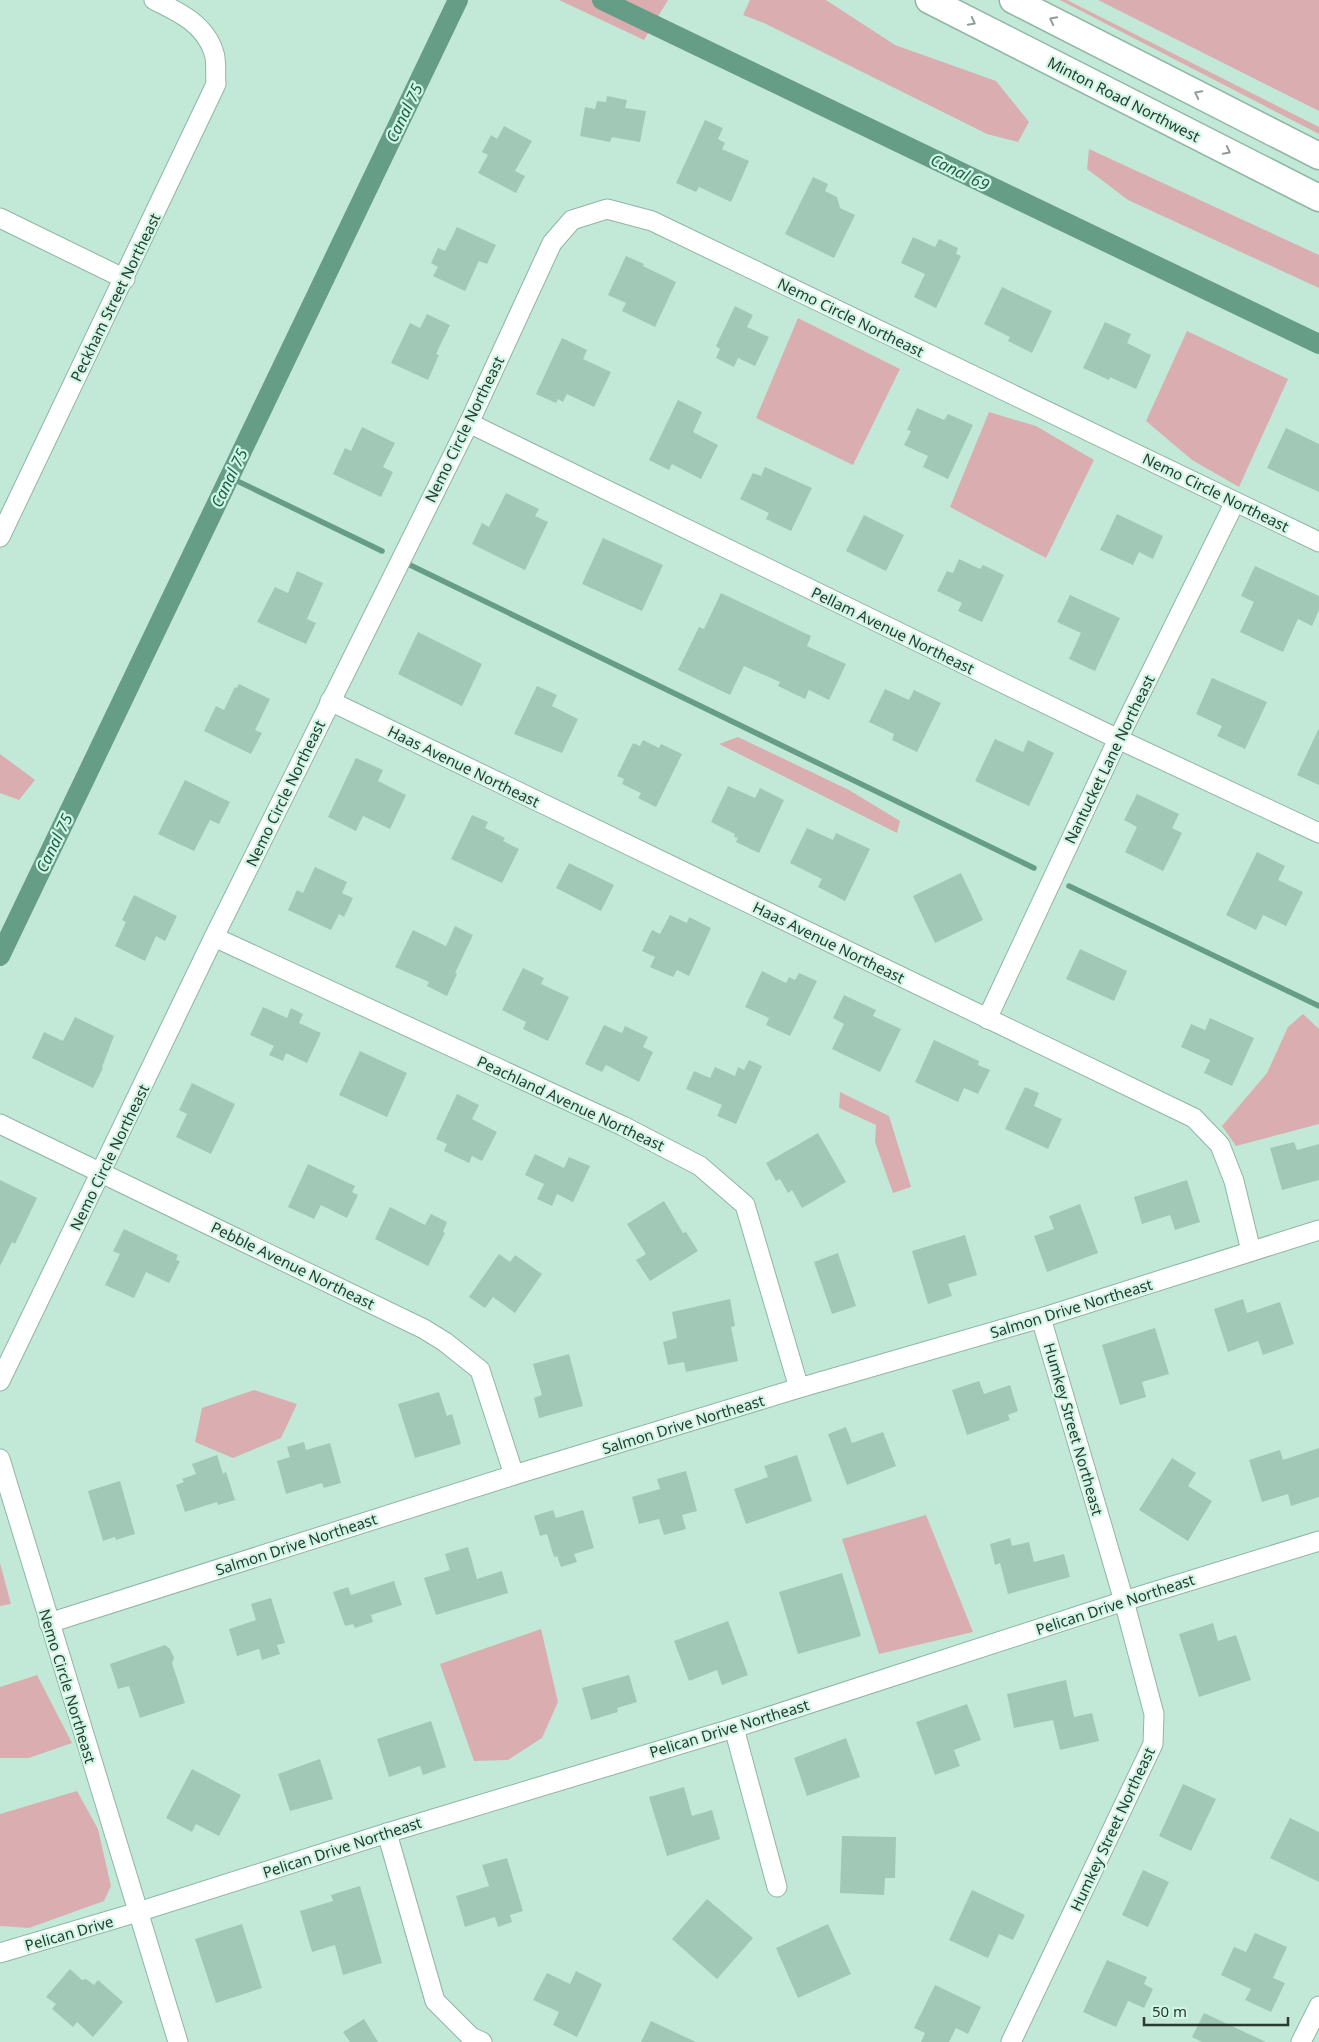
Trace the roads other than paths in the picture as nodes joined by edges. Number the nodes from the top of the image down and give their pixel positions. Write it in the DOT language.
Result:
graph roads {
  1 [pos="154,0"];
  2 [pos="929,0"];
  3 [pos="1013,0"];
  4 [pos="1319,156"];
  5 [pos="1319,198"];
  6 [pos="0,218"];
  7 [pos="125,278"];
  8 [pos="469,423"];
  9 [pos="1235,502"];
  10 [pos="0,537"];
  11 [pos="1319,542"];
  12 [pos="330,702"];
  13 [pos="1118,739"];
  14 [pos="1319,833"];
  15 [pos="214,937"];
  16 [pos="987,1019"];
  17 [pos="0,1124"];
  18 [pos="101,1173"];
  19 [pos="1319,1230"];
  20 [pos="1252,1251"];
  21 [pos="1041,1318"];
  22 [pos="0,1381"];
  23 [pos="800,1388"];
  24 [pos="0,1459"];
  25 [pos="514,1475"];
  26 [pos="1319,1542"];
  27 [pos="1124,1600"];
  28 [pos="48,1623"];
  29 [pos="734,1728"];
  30 [pos="387,1833"];
  31 [pos="776,1887"];
  32 [pos="138,1912"];
  33 [pos="0,1953"];
  34 [pos="1319,2006"];
  35 [pos="178,2042"];
  36 [pos="482,2042"];
  37 [pos="1011,2042"];
  38 [pos="1301,2042"];
  1 -- 7 [label="street, Peckham Street Northeast"];
  2 -- 5 [label="main road, Minton Road Northwest, one-way"];
  4 -- 3 [label="main road, one-way"];
  6 -- 7 [label="street"];
  7 -- 10 [label="street, Peckham Street Northeast"];
  8 -- 9 [label="street, Nemo Circle Northeast"];
  8 -- 12 [label="street, Nemo Circle Northeast"];
  8 -- 13 [label="street, Pellam Avenue Northeast"];
  9 -- 11 [label="street, Nemo Circle Northeast"];
  9 -- 13 [label="street, Nantucket Lane Northeast"];
  12 -- 15 [label="street, Nemo Circle Northeast"];
  12 -- 16 [label="street, Haas Avenue Northeast"];
  13 -- 14 [label="street, Pellam Avenue Northeast"];
  13 -- 16 [label="street, Nantucket Lane Northeast"];
  15 -- 18 [label="street, Nemo Circle Northeast"];
  15 -- 23 [label="street, Peachland Avenue Northeast"];
  16 -- 20 [label="street, Haas Avenue Northeast"];
  17 -- 18 [label="street, Pebble Avenue Northeast"];
  18 -- 22 [label="street, Nemo Circle Northeast"];
  18 -- 25 [label="street, Pebble Avenue Northeast"];
  19 -- 20 [label="street, Salmon Drive Northeast"];
  20 -- 21 [label="street, Salmon Drive Northeast"];
  21 -- 23 [label="street, Salmon Drive Northeast"];
  21 -- 27 [label="street, Humkey Street Northeast"];
  23 -- 25 [label="street, Salmon Drive Northeast"];
  24 -- 28 [label="street, Nemo Circle Northeast"];
  25 -- 28 [label="street, Salmon Drive Northeast"];
  26 -- 27 [label="street, Pelican Drive Northeast"];
  27 -- 29 [label="street, Pelican Drive Northeast"];
  27 -- 37 [label="street, Humkey Street Northeast"];
  28 -- 32 [label="street, Nemo Circle Northeast"];
  29 -- 30 [label="street, Pelican Drive Northeast"];
  29 -- 31 [label="street"];
  30 -- 32 [label="street, Pelican Drive Northeast"];
  30 -- 36 [label="street"];
  32 -- 33 [label="street, Pelican Drive"];
  32 -- 35 [label="street, Nemo Circle Northeast"];
  34 -- 38 [label="street"];
}
